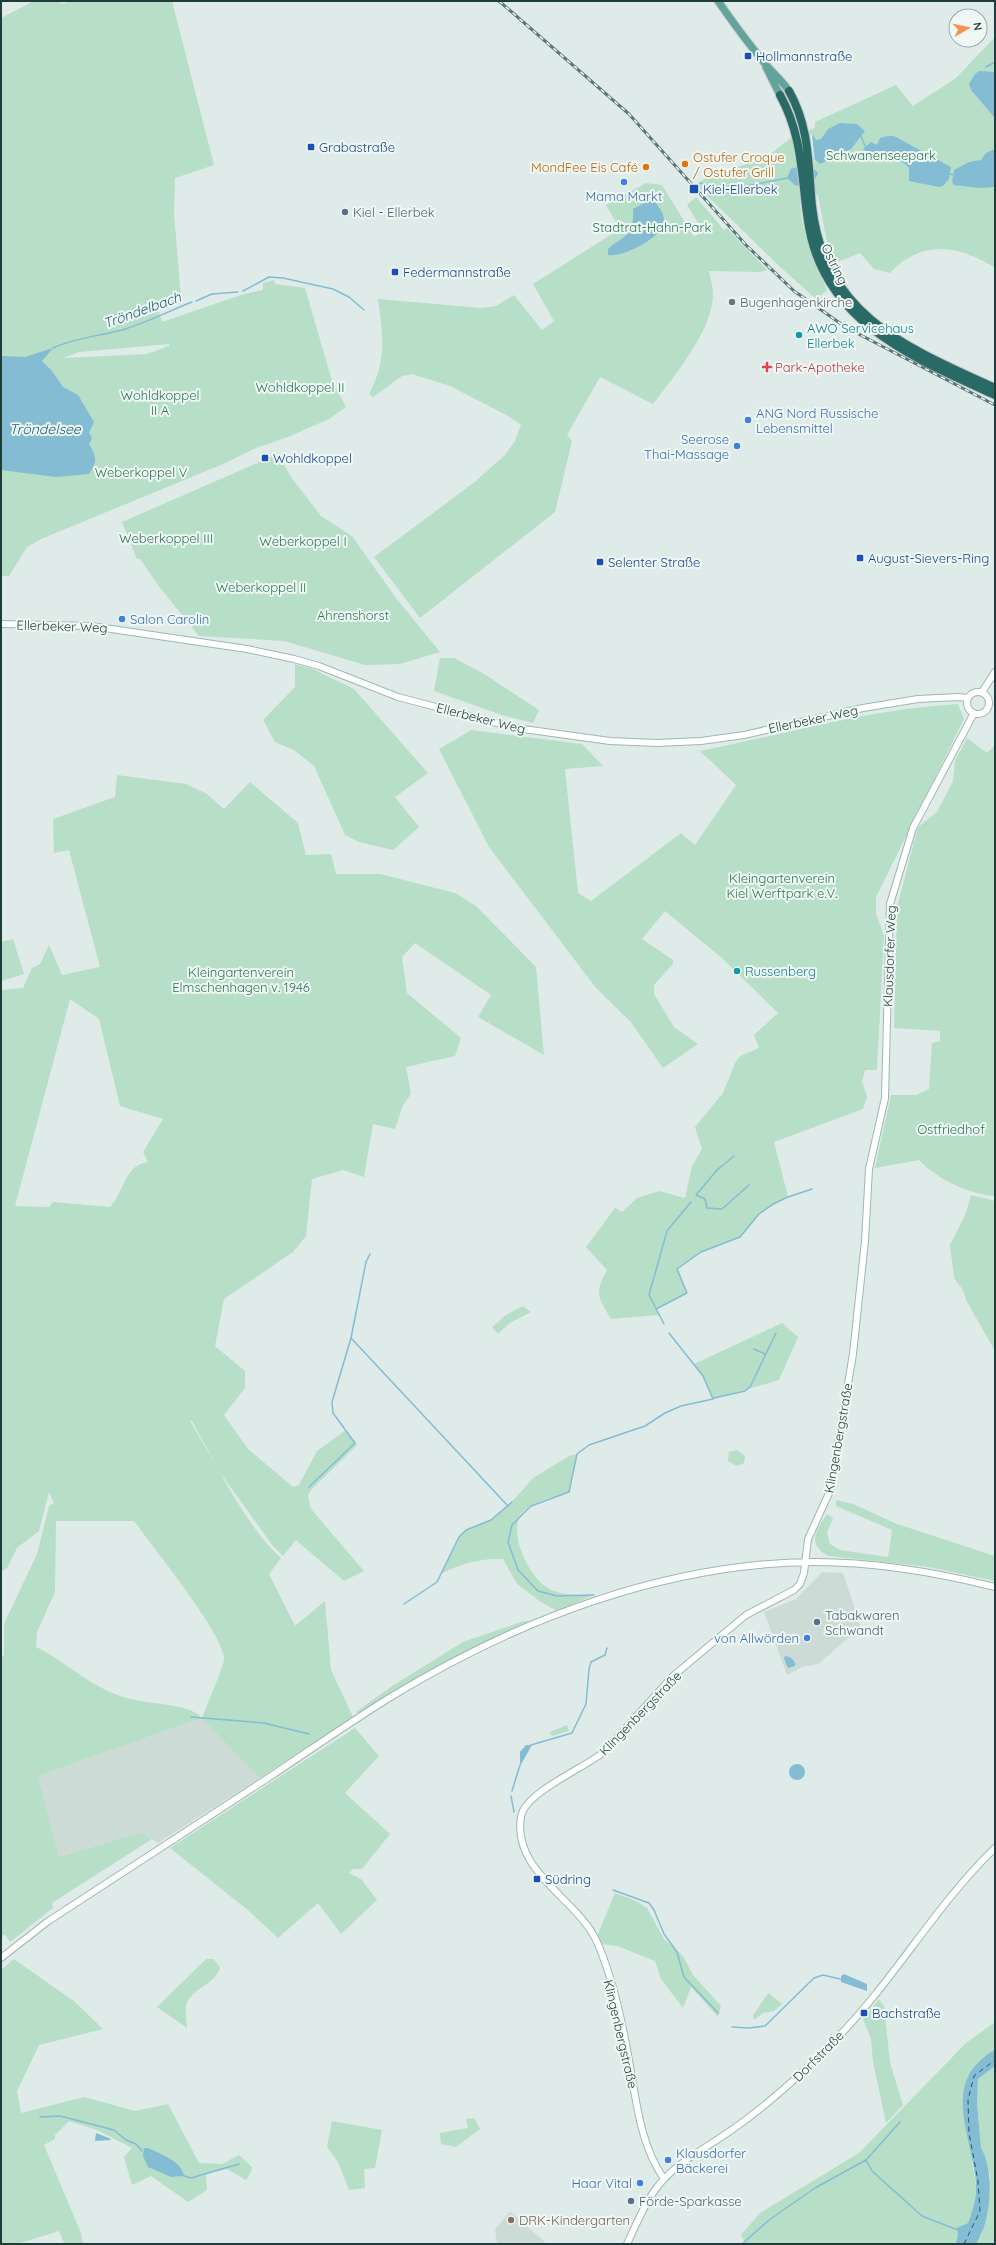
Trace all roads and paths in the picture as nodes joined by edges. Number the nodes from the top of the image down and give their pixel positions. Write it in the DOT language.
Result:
graph roads {
  1 [pos="718,1"];
  2 [pos="764,63"];
  3 [pos="789,91"];
  4 [pos="780,95"];
  5 [pos="808,197"];
  6 [pos="995,388"];
  7 [pos="995,395"];
  8 [pos="1,624"];
  9 [pos="995,672"];
  10 [pos="982,692"];
  11 [pos="968,698"];
  12 [pos="974,713"];
  13 [pos="885,1098"];
  14 [pos="805,1562"];
  15 [pos="995,1587"];
  16 [pos="995,1848"];
  17 [pos="1,1958"];
  18 [pos="664,2179"];
  19 [pos="627,2244"];
  1 -- 2 [label="main road, Ostring"];
  2 -- 3 [label="main road, Ostring"];
  2 -- 4 [label="main road, Ostring"];
  3 -- 5 [label="highway, Ostring"];
  4 -- 5 [label="highway, Ostring"];
  5 -- 6 [label="highway, Ostring"];
  5 -- 7 [label="highway, Ostring"];
  8 -- 11 [label="street, Ellerbeker Weg"];
  9 -- 10 [label="street"];
  10 -- 11 [label="street"];
  10 -- 12 [label="street, Klausdorfer Weg"];
  11 -- 12 [label="street"];
  12 -- 13 [label="street, Klausdorfer Weg"];
  13 -- 14 [label="street, Klingenbergstraße"];
  14 -- 15 [label="street"];
  14 -- 17 [label="street"];
  14 -- 18 [label="street, Klingenbergstraße"];
  16 -- 18 [label="street, Dorfstraße"];
  18 -- 19 [label="street, Dorfstraße"];
}
